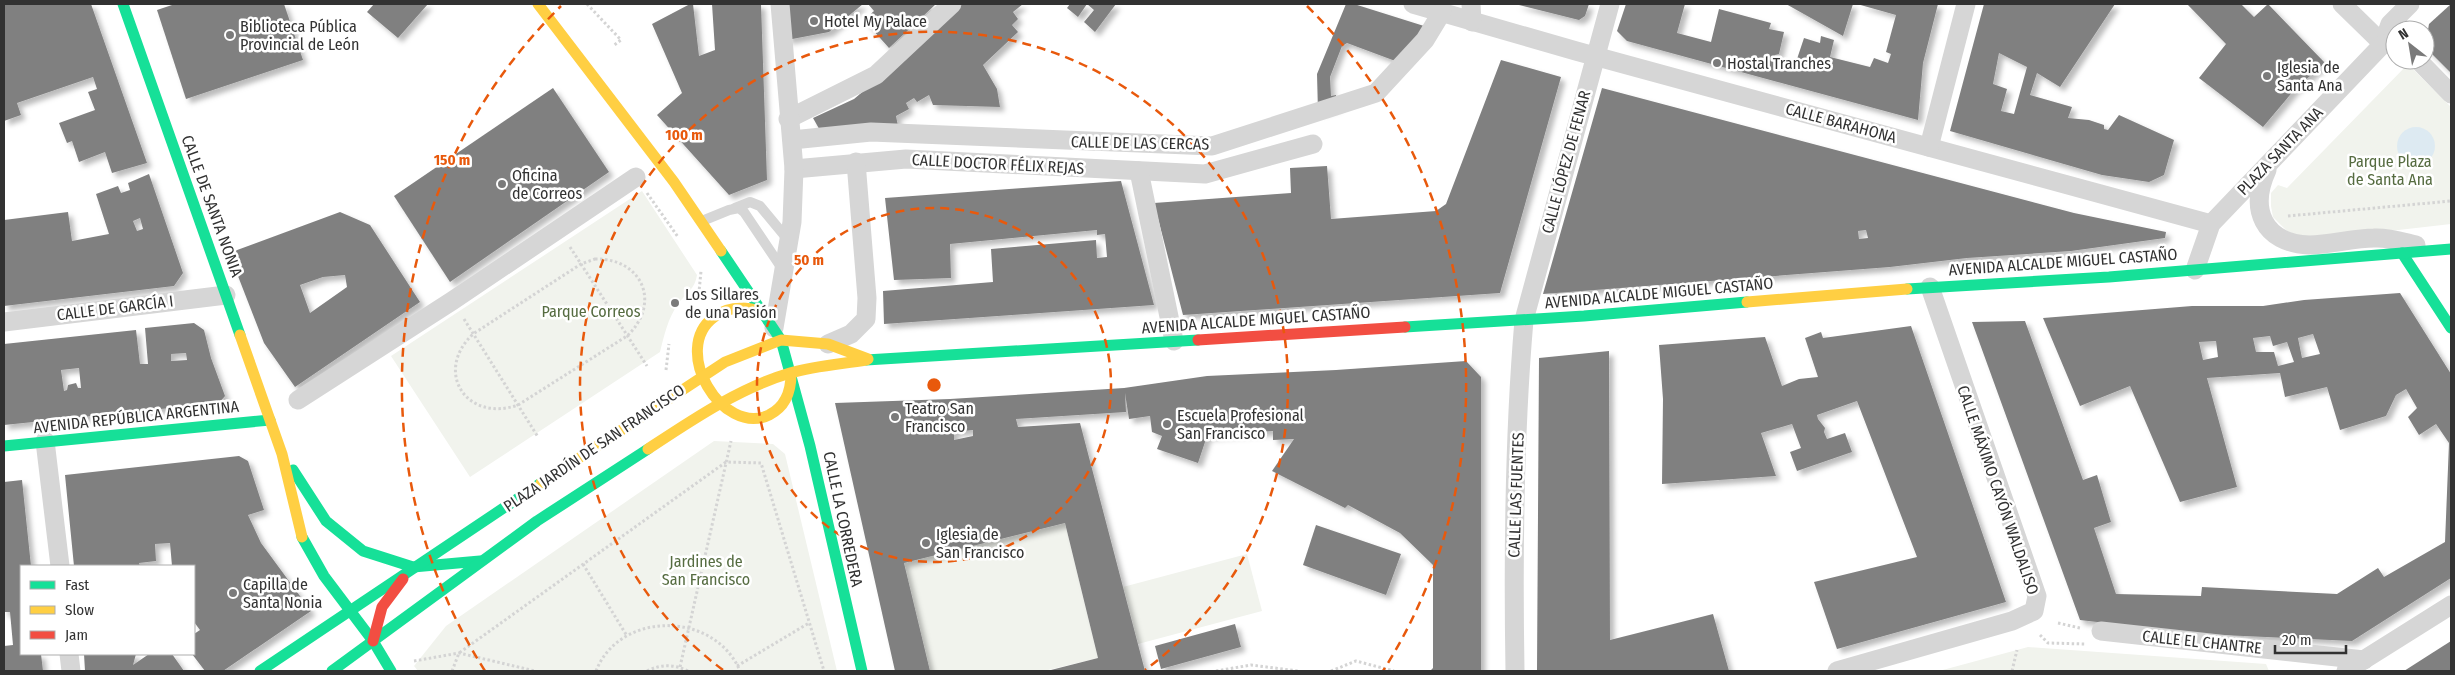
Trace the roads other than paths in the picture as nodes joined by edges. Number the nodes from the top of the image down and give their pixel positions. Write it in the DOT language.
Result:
graph roads {
  1 [pos="123,4"];
  2 [pos="538,4"];
  3 [pos="780,4"];
  4 [pos="952,4"];
  5 [pos="1413,4"];
  6 [pos="1610,4"];
  7 [pos="1966,4"];
  8 [pos="2342,4"];
  9 [pos="2410,4"];
  10 [pos="1442,8"];
  11 [pos="1472,13"];
  12 [pos="2394,20"];
  13 [pos="2385,40"];
  14 [pos="2385,47"];
  15 [pos="1595,56"];
  16 [pos="2428,70"];
  17 [pos="2451,94"];
  18 [pos="788,119"];
  19 [pos="792,140"];
  20 [pos="1313,144"];
  21 [pos="1929,147"];
  22 [pos="856,162"];
  23 [pos="2270,162"];
  24 [pos="794,169"];
  25 [pos="1139,171"];
  26 [pos="636,177"];
  27 [pos="735,208"];
  28 [pos="702,221"];
  29 [pos="2211,224"];
  30 [pos="789,241"];
  31 [pos="2446,249"];
  32 [pos="2402,253"];
  33 [pos="2195,270"];
  34 [pos="785,273"];
  35 [pos="1930,287"];
  36 [pos="226,295"];
  37 [pos="1524,320"];
  38 [pos="4,322"];
  39 [pos="773,327"];
  40 [pos="2451,328"];
  41 [pos="1174,341"];
  42 [pos="828,344"];
  43 [pos="869,359"];
  44 [pos="791,373"];
  45 [pos="702,375"];
  46 [pos="298,400"];
  47 [pos="720,404"];
  48 [pos="270,420"];
  49 [pos="45,442"];
  50 [pos="4,446"];
  51 [pos="282,454"];
  52 [pos="480,561"];
  53 [pos="60,565"];
  54 [pos="413,568"];
  55 [pos="2451,605"];
  56 [pos="350,611"];
  57 [pos="2100,631"];
  58 [pos="372,641"];
  59 [pos="69,655"];
  60 [pos="2364,660"];
  61 [pos="71,671"];
  62 [pos="260,671"];
  63 [pos="332,671"];
  64 [pos="391,671"];
  65 [pos="862,671"];
  66 [pos="1515,671"];
  67 [pos="1838,671"];
  68 [pos="2346,671"];
  1 -- 36 [label="main road, CALLE DE SANTA NONIA"];
  2 -- 28 [label="main road"];
  3 -- 18 [label="street"];
  4 -- 18 [label="street"];
  5 -- 10 [label="street, CALLE BARAHONA"];
  6 -- 15 [label="street, CALLE LÓPEZ DE FENAR"];
  7 -- 21 [label="street"];
  8 -- 13 [label="street"];
  9 -- 12 [label="street"];
  10 -- 11 [label="street, CALLE BARAHONA"];
  10 -- 19 [label="street, CALLE DE LAS CERCAS"];
  11 -- 15 [label="street, CALLE BARAHONA"];
  14 -- 23 [label="street, PLAZA SANTA ANA"];
  15 -- 21 [label="street, CALLE BARAHONA"];
  15 -- 37 [label="street, CALLE LÓPEZ DE FENAR"];
  16 -- 17 [label="street"];
  18 -- 19 [label="street"];
  19 -- 24 [label="street"];
  20 -- 25 [label="street, CALLE DOCTOR FÉLIX REJAS"];
  21 -- 29 [label="street, CALLE BARAHONA"];
  22 -- 24 [label="street"];
  22 -- 25 [label="street, CALLE DOCTOR FÉLIX REJAS"];
  22 -- 42 [label="street, PLAZA JARDÍN DE SAN FRANCISCO"];
  23 -- 29 [label="street, PLAZA SANTA ANA"];
  23 -- 31 [label="street"];
  24 -- 30 [label="street"];
  25 -- 41 [label="street"];
  26 -- 46 [label="street"];
  27 -- 28 [label="lane"];
  27 -- 30 [label="lane"];
  27 -- 34 [label="lane"];
  28 -- 39 [label="main road"];
  29 -- 33 [label="street, PLAZA SANTA ANA"];
  30 -- 34 [label="street"];
  31 -- 32 [label="main road, AVENIDA ALCALDE MIGUEL CASTAÑO"];
  32 -- 33 [label="main road, AVENIDA ALCALDE MIGUEL CASTAÑO"];
  32 -- 40 [label="main road"];
  33 -- 35 [label="main road, AVENIDA ALCALDE MIGUEL CASTAÑO"];
  34 -- 39 [label="street"];
  35 -- 37 [label="main road, AVENIDA ALCALDE MIGUEL CASTAÑO"];
  35 -- 67 [label="street, CALLE MÁXIMO CAYÓN WALDALISO"];
  36 -- 38 [label="street, CALLE DE GARCÍA I"];
  36 -- 48 [label="main road, CALLE DE SANTA NONIA"];
  37 -- 41 [label="main road, AVENIDA ALCALDE MIGUEL CASTAÑO"];
  37 -- 66 [label="street, CALLE LAS FUENTES"];
  39 -- 42 [label="main road, PLAZA JARDÍN DE SAN FRANCISCO"];
  39 -- 44 [label="main road"];
  39 -- 45 [label="main road, PLAZA JARDÍN DE SAN FRANCISCO"];
  39 -- 45 [label="main road"];
  41 -- 43 [label="main road, AVENIDA ALCALDE MIGUEL CASTAÑO"];
  42 -- 43 [label="main road, PLAZA JARDÍN DE SAN FRANCISCO"];
  43 -- 44 [label="main road, PLAZA JARDÍN DE SAN FRANCISCO"];
  44 -- 47 [label="main road, PLAZA JARDÍN DE SAN FRANCISCO"];
  44 -- 47 [label="main road"];
  44 -- 65 [label="main road, CALLE LA CORREDERA"];
  45 -- 47 [label="main road"];
  45 -- 54 [label="main road, PLAZA JARDÍN DE SAN FRANCISCO"];
  47 -- 52 [label="main road, PLAZA JARDÍN DE SAN FRANCISCO"];
  48 -- 49 [label="main road, AVENIDA REPÚBLICA ARGENTINA"];
  48 -- 51 [label="main road, CALLE DE SANTA NONIA"];
  49 -- 50 [label="main road, AVENIDA REPÚBLICA ARGENTINA"];
  49 -- 53 [label="street"];
  51 -- 54 [label="main road"];
  51 -- 56 [label="main road"];
  52 -- 54 [label="main road, PLAZA JARDÍN DE SAN FRANCISCO"];
  52 -- 58 [label="main road, PLAZA JARDÍN DE SAN FRANCISCO"];
  54 -- 56 [label="main road, PLAZA JARDÍN DE SAN FRANCISCO"];
  54 -- 58 [label="main road"];
  55 -- 60 [label="street"];
  56 -- 58 [label="main road"];
  56 -- 62 [label="main road, PLAZA JARDÍN DE SAN FRANCISCO"];
  57 -- 60 [label="street, CALLE EL CHANTRE"];
  58 -- 63 [label="main road, PLAZA JARDÍN DE SAN FRANCISCO"];
  58 -- 64 [label="main road"];
  59 -- 61 [label="street"];
  60 -- 68 [label="street"];
}
